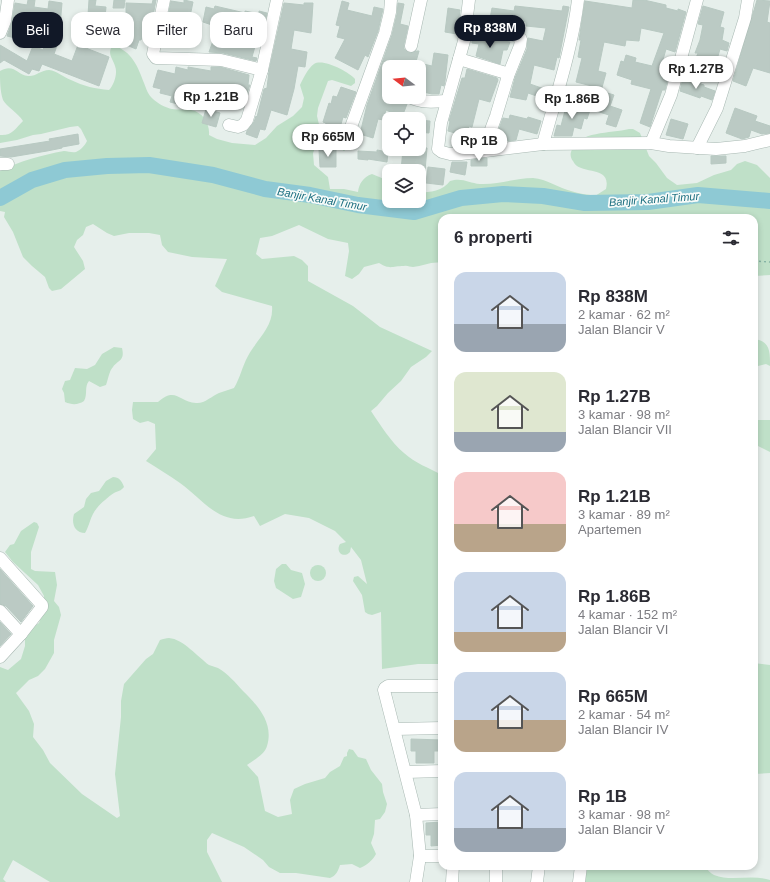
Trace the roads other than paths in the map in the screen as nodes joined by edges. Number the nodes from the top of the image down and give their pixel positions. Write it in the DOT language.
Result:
graph roads {
  1 [pos="8,0"];
  2 [pos="164,0"];
  3 [pos="277,0"];
  4 [pos="391,0"];
  5 [pos="421,0"];
  6 [pos="469,0"];
  7 [pos="578,0"];
  8 [pos="697,0"];
  9 [pos="748,0"];
  10 [pos="466,28"];
  11 [pos="0,33"];
  12 [pos="411,46"];
  13 [pos="459,59"];
  14 [pos="262,70"];
  15 [pos="508,76"];
  16 [pos="446,101"];
  17 [pos="426,102"];
  18 [pos="229,125"];
  19 [pos="348,138"];
  20 [pos="770,140"];
  21 [pos="651,143"];
  22 [pos="543,144"];
  23 [pos="696,148"];
  24 [pos="483,151"];
  25 [pos="0,558"];
  26 [pos="0,612"];
  27 [pos="21,634"];
  28 [pos="0,657"];
  29 [pos="438,686"];
  30 [pos="438,728"];
  31 [pos="395,729"];
  32 [pos="438,771"];
  33 [pos="406,772"];
  34 [pos="438,814"];
  35 [pos="416,815"];
  36 [pos="420,856"];
  37 [pos="438,856"];
  38 [pos="453,870"];
  39 [pos="496,870"];
  40 [pos="538,870"];
  41 [pos="580,870"];
  42 [pos="416,882"];
  43 [pos="452,882"];
  44 [pos="496,882"];
  45 [pos="537,882"];
  46 [pos="579,882"];
  1 -- 11 [label="street"];
  2 -- 14 [label="street"];
  3 -- 14 [label="street"];
  4 -- 19 [label="street"];
  5 -- 12 [label="street"];
  6 -- 10 [label="street"];
  7 -- 22 [label="street"];
  8 -- 21 [label="street"];
  9 -- 23 [label="street"];
  10 -- 13 [label="street"];
  10 -- 15 [label="street"];
  13 -- 15 [label="street"];
  13 -- 16 [label="street"];
  14 -- 18 [label="street"];
  15 -- 24 [label="street"];
  16 -- 17 [label="street"];
  16 -- 24 [label="street"];
  20 -- 23 [label="street"];
  21 -- 22 [label="street"];
  21 -- 23 [label="street"];
  22 -- 24 [label="street"];
  25 -- 27 [label="street"];
  26 -- 27 [label="street"];
  27 -- 28 [label="street"];
  29 -- 31 [label="street"];
  30 -- 31 [label="street"];
  31 -- 33 [label="street"];
  32 -- 33 [label="street"];
  33 -- 35 [label="street"];
  34 -- 35 [label="street"];
  35 -- 36 [label="street"];
  36 -- 37 [label="street"];
  36 -- 42 [label="street"];
  38 -- 43 [label="street"];
  39 -- 44 [label="street"];
  40 -- 45 [label="street"];
  41 -- 46 [label="street"];
}
